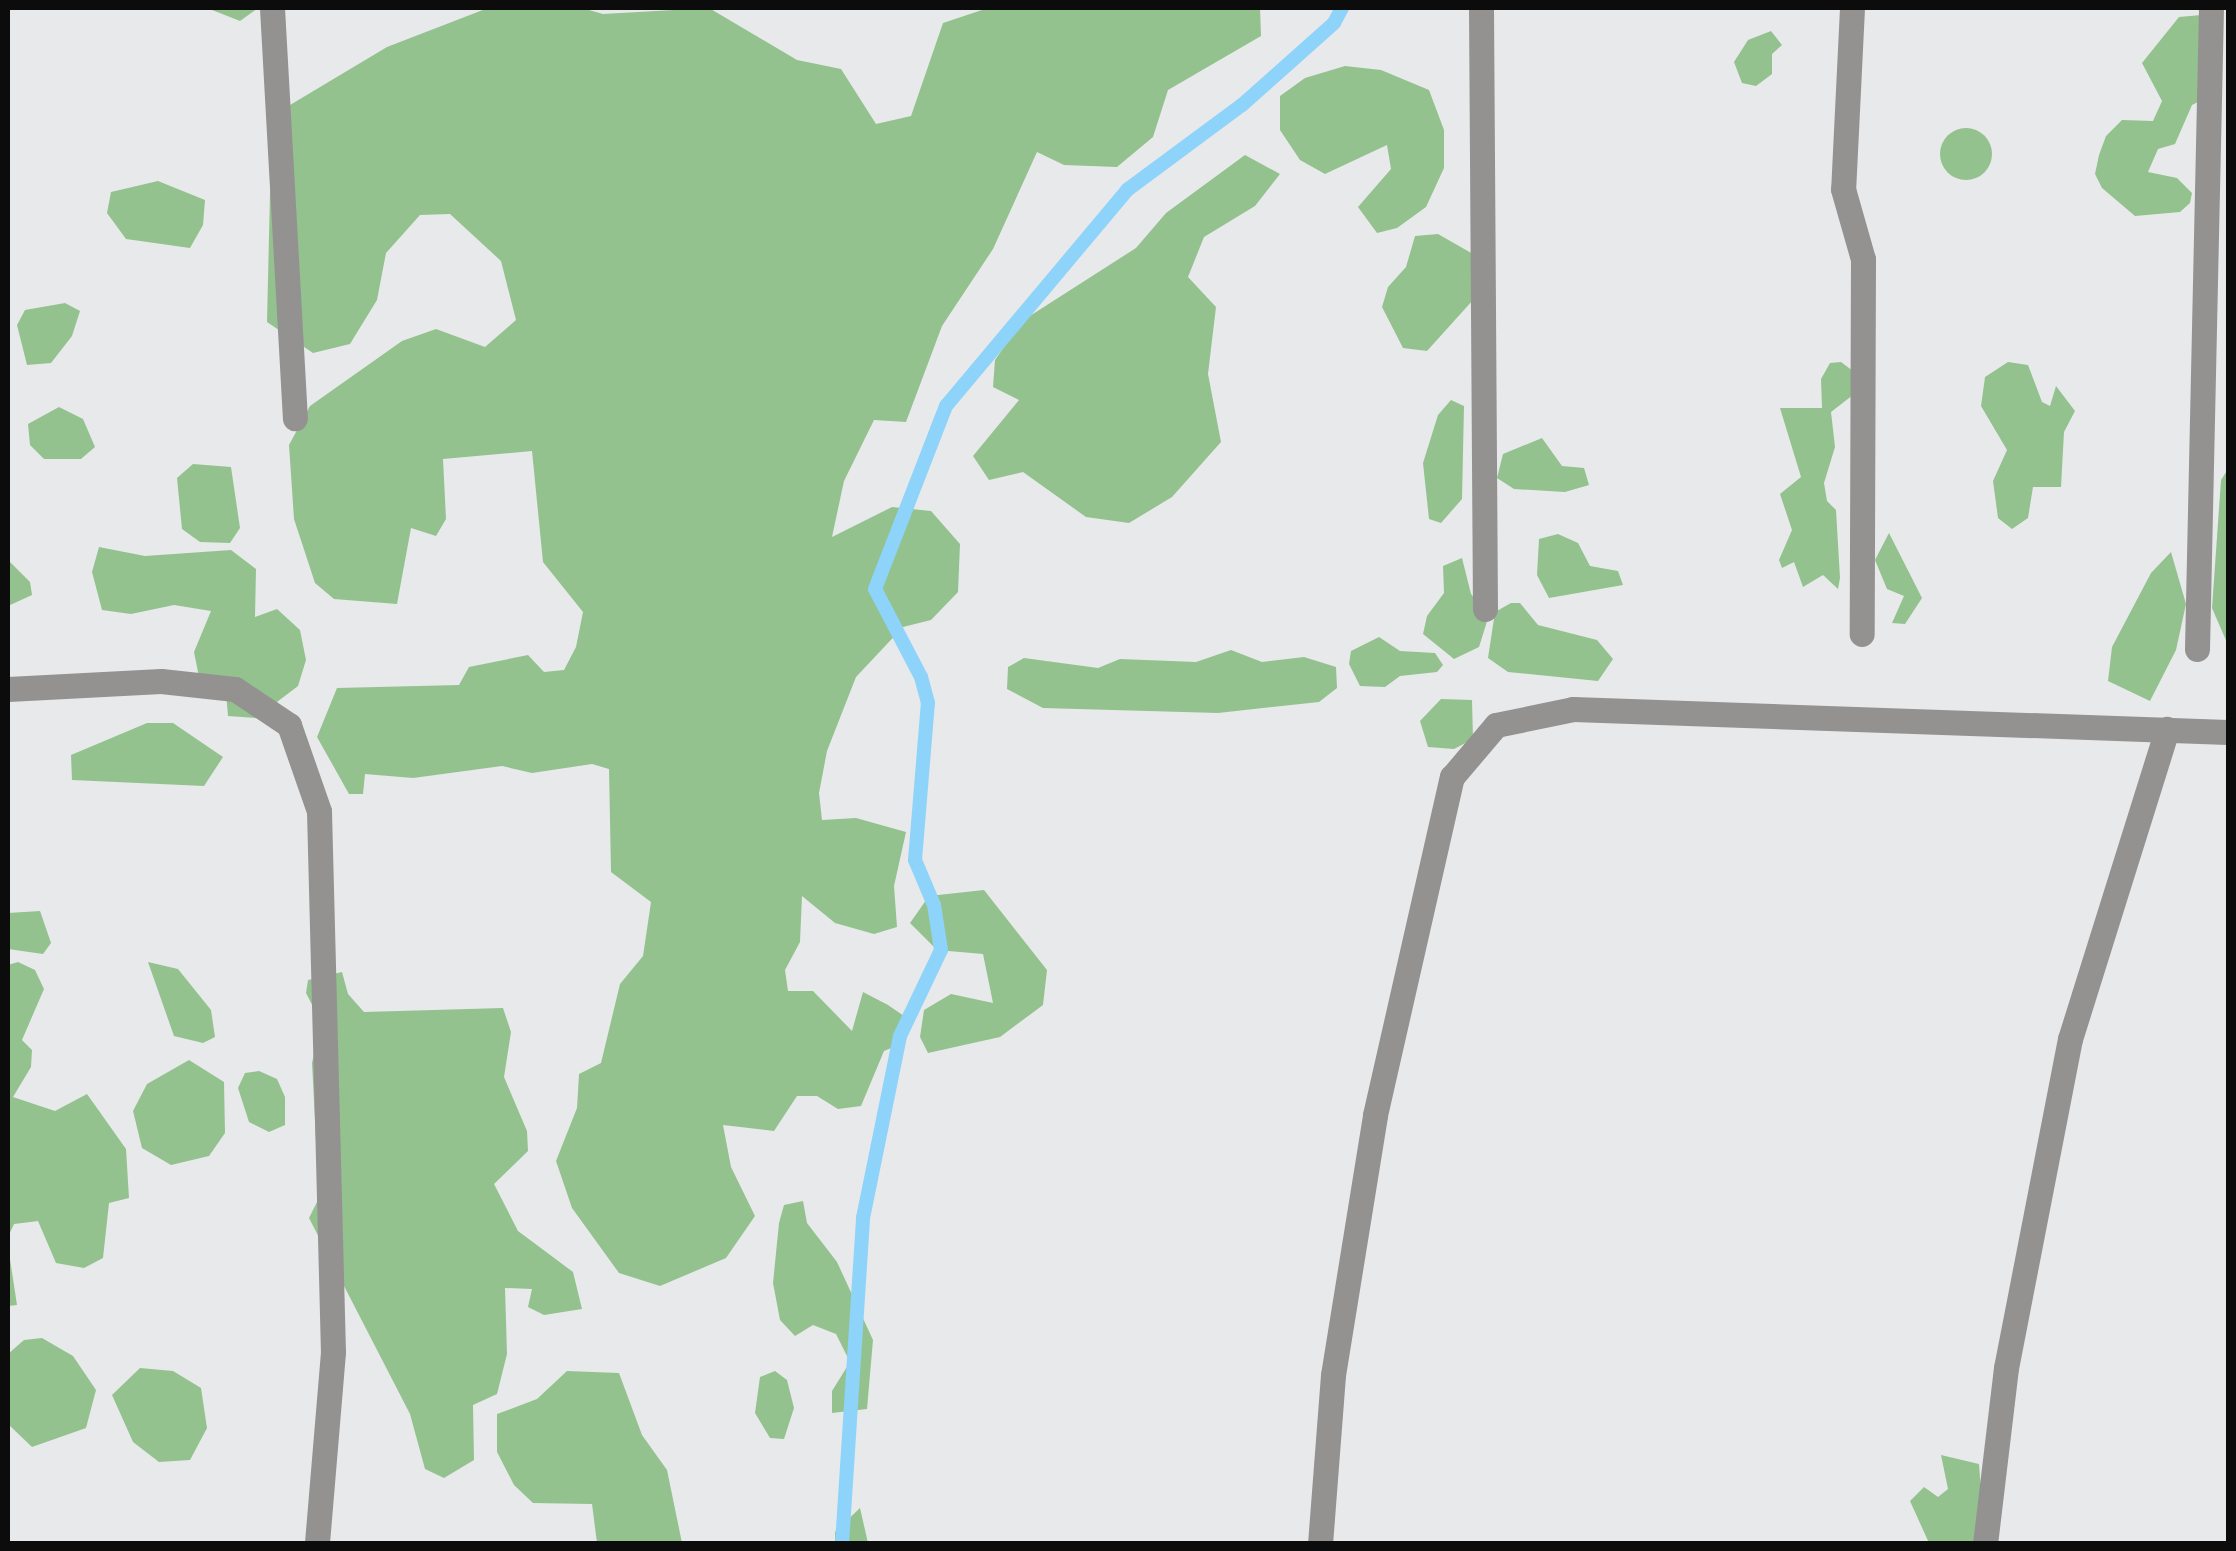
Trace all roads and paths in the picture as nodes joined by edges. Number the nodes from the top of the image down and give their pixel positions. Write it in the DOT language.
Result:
graph roads {
  1 [pos="272,8"];
  2 [pos="1481,8"];
  3 [pos="1852,8"];
  4 [pos="2211,8"];
  5 [pos="295,418"];
  6 [pos="1485,608"];
  7 [pos="1862,634"];
  8 [pos="2198,649"];
  9 [pos="8,689"];
  10 [pos="2167,729"];
  11 [pos="2228,732"];
  12 [pos="317,1544"];
  13 [pos="1320,1544"];
  14 [pos="1986,1544"];
  1 -- 5 [label="street"];
  2 -- 6 [label="street"];
  3 -- 7 [label="street"];
  4 -- 8 [label="street"];
  9 -- 12 [label="street"];
  10 -- 11 [label="street"];
  10 -- 13 [label="street"];
  10 -- 14 [label="street"];
}
